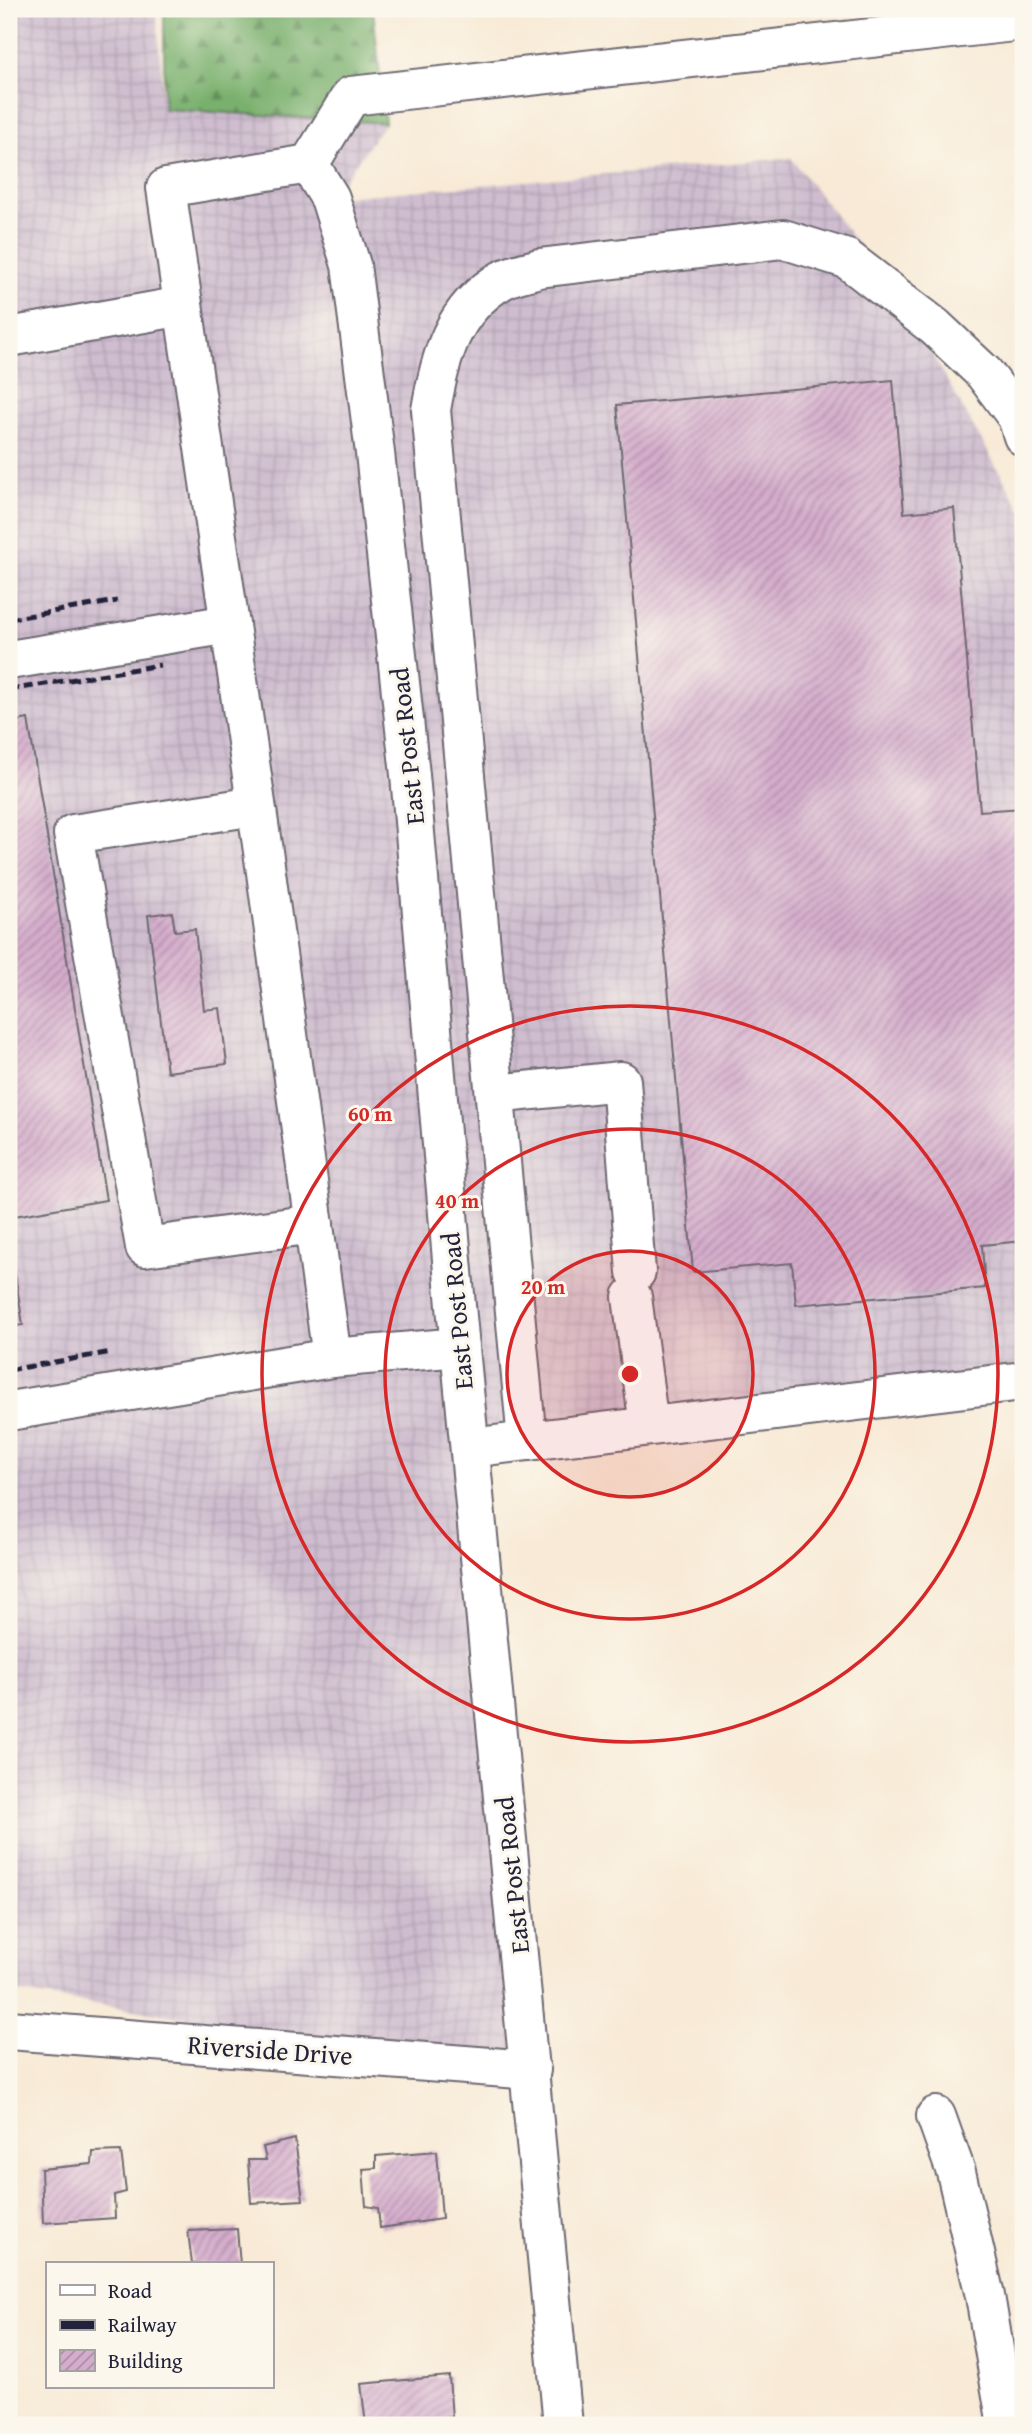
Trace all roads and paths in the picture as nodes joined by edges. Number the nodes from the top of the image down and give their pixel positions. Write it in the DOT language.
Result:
graph roads {
  1 [pos="1023,21"];
  2 [pos="309,164"];
  3 [pos="183,306"];
  4 [pos="9,337"];
  5 [pos="1023,436"];
  6 [pos="230,624"];
  7 [pos="9,660"];
  8 [pos="256,806"];
  9 [pos="495,1094"];
  10 [pos="314,1224"];
  11 [pos="460,1347"];
  12 [pos="332,1358"];
  13 [pos="1023,1381"];
  14 [pos="9,1411"];
  15 [pos="649,1426"];
  16 [pos="527,1441"];
  17 [pos="470,1448"];
  18 [pos="9,2030"];
  19 [pos="531,2070"];
  20 [pos="936,2116"];
  21 [pos="563,2425"];
  22 [pos="1007,2425"];
  1 -- 2 [label="street"];
  2 -- 3 [label="street"];
  2 -- 11 [label="street, East Post Road"];
  3 -- 4 [label="street"];
  3 -- 6 [label="street"];
  5 -- 9 [label="street"];
  6 -- 7 [label="street"];
  6 -- 8 [label="street"];
  8 -- 10 [label="street"];
  8 -- 10 [label="street"];
  9 -- 15 [label="street"];
  9 -- 16 [label="street"];
  10 -- 12 [label="street"];
  11 -- 12 [label="street"];
  11 -- 17 [label="street, East Post Road"];
  12 -- 14 [label="street"];
  13 -- 15 [label="street"];
  15 -- 16 [label="street"];
  16 -- 17 [label="street"];
  17 -- 19 [label="street, East Post Road"];
  18 -- 19 [label="street, Riverside Drive"];
  19 -- 21 [label="street, East Post Road"];
  20 -- 22 [label="street"];
}
